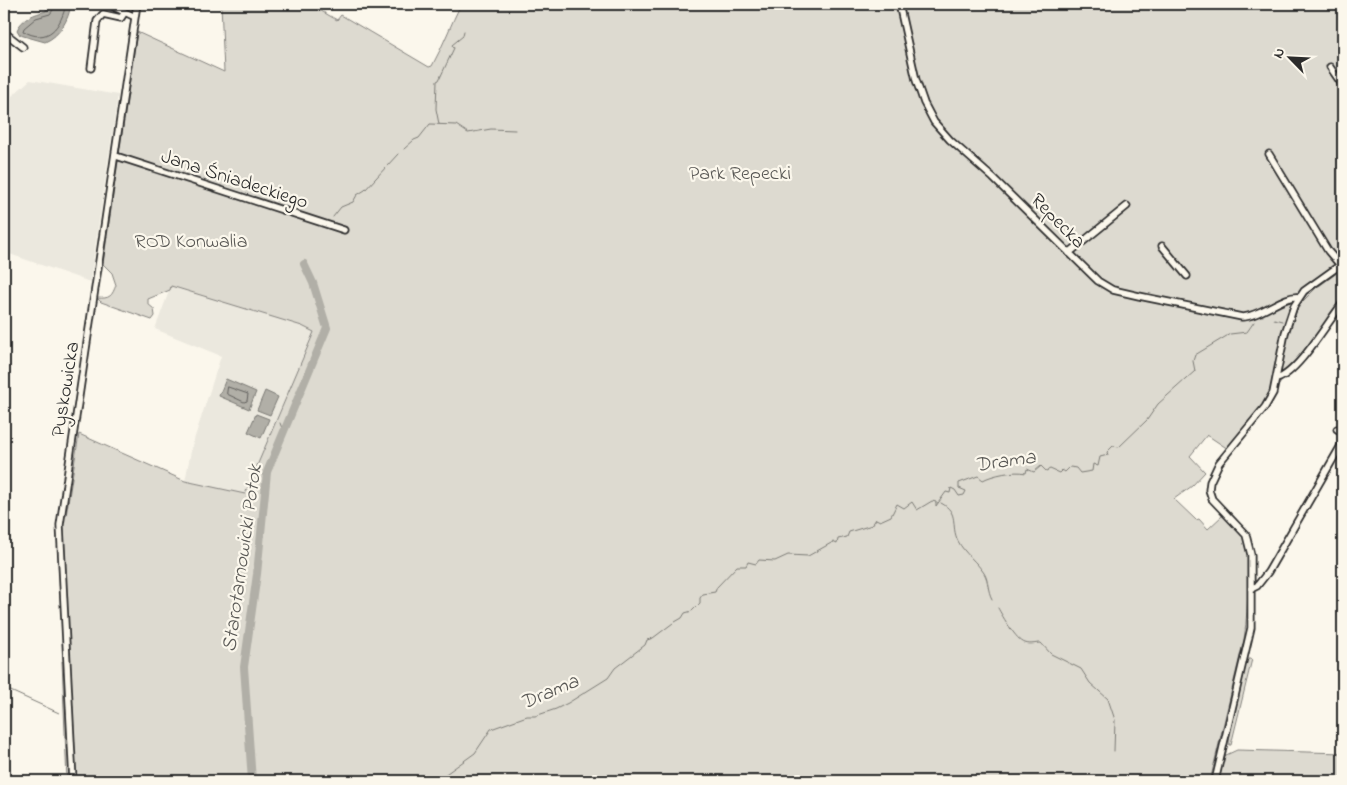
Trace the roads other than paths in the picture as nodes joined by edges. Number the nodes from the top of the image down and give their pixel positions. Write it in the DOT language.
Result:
graph roads {
  1 [pos="108,4"];
  2 [pos="137,4"];
  3 [pos="899,4"];
  4 [pos="125,12"];
  5 [pos="135,17"];
  6 [pos="4,32"];
  7 [pos="23,47"];
  8 [pos="1330,67"];
  9 [pos="91,68"];
  10 [pos="1343,86"];
  11 [pos="1269,154"];
  12 [pos="116,156"];
  13 [pos="1127,206"];
  14 [pos="344,230"];
  15 [pos="1162,246"];
  16 [pos="1069,253"];
  17 [pos="1342,264"];
  18 [pos="1187,276"];
  19 [pos="1299,297"];
  20 [pos="1343,303"];
  21 [pos="1277,379"];
  22 [pos="1337,429"];
  23 [pos="1343,433"];
  24 [pos="1343,442"];
  25 [pos="1250,589"];
  26 [pos="73,781"];
  27 [pos="1215,781"];
  1 -- 4 [label="street"];
  2 -- 5 [label="street, Pyskowicka"];
  3 -- 16 [label="street, Repecka"];
  4 -- 5 [label="street"];
  4 -- 9 [label="street"];
  5 -- 12 [label="street, Pyskowicka"];
  6 -- 7 [label="street"];
  8 -- 10 [label="street"];
  11 -- 17 [label="street"];
  12 -- 14 [label="street, Jana Śniadeckiego"];
  12 -- 26 [label="street, Pyskowicka"];
  13 -- 16 [label="street"];
  15 -- 18 [label="street"];
  16 -- 19 [label="street, Repecka"];
  17 -- 19 [label="street"];
  19 -- 21 [label="street"];
  20 -- 21 [label="street"];
  21 -- 25 [label="street"];
  22 -- 23 [label="street"];
  24 -- 25 [label="street"];
  25 -- 27 [label="street"];
}
